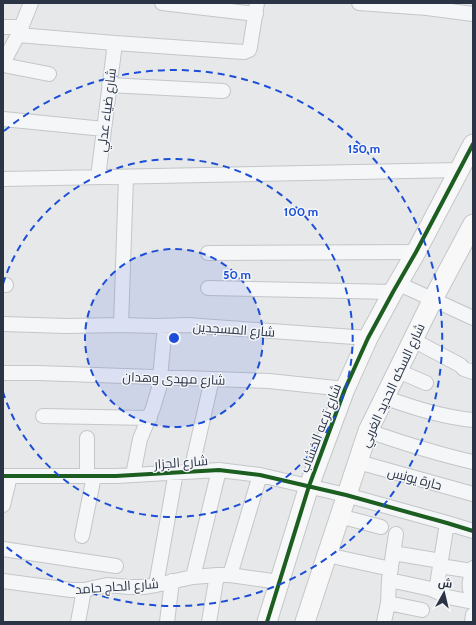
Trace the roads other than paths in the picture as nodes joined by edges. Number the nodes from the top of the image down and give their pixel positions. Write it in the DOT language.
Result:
graph roads {
  1 [pos="31,3"];
  2 [pos="162,3"];
  3 [pos="359,3"];
  4 [pos="256,8"];
  5 [pos="473,14"];
  6 [pos="3,27"];
  7 [pos="20,31"];
  8 [pos="115,43"];
  9 [pos="3,64"];
  10 [pos="49,74"];
  11 [pos="109,85"];
  12 [pos="223,91"];
  13 [pos="3,119"];
  14 [pos="104,129"];
  15 [pos="473,144"];
  16 [pos="460,170"];
  17 [pos="98,177"];
  18 [pos="126,177"];
  19 [pos="3,179"];
  20 [pos="471,233"];
  21 [pos="416,252"];
  22 [pos="208,253"];
  23 [pos="208,288"];
  24 [pos="395,288"];
  25 [pos="433,299"];
  26 [pos="473,318"];
  27 [pos="3,324"];
  28 [pos="121,325"];
  29 [pos="165,326"];
  30 [pos="368,338"];
  31 [pos="413,340"];
  32 [pos="398,371"];
  33 [pos="473,372"];
  34 [pos="3,373"];
  35 [pos="161,377"];
  36 [pos="212,379"];
  37 [pos="426,384"];
  38 [pos="345,389"];
  39 [pos="384,397"];
  40 [pos="43,416"];
  41 [pos="150,418"];
  42 [pos="473,420"];
  43 [pos="368,431"];
  44 [pos="87,438"];
  45 [pos="358,462"];
  46 [pos="473,462"];
  47 [pos="219,470"];
  48 [pos="191,471"];
  49 [pos="176,472"];
  50 [pos="133,475"];
  51 [pos="260,475"];
  52 [pos="7,476"];
  53 [pos="90,476"];
  54 [pos="309,486"];
  55 [pos="473,494"];
  56 [pos="346,495"];
  57 [pos="3,505"];
  58 [pos="339,516"];
  59 [pos="447,523"];
  60 [pos="381,527"];
  61 [pos="473,531"];
  62 [pos="396,534"];
  63 [pos="82,536"];
  64 [pos="3,549"];
  65 [pos="393,553"];
  66 [pos="327,555"];
  67 [pos="441,563"];
  68 [pos="116,566"];
  69 [pos="473,570"];
  70 [pos="223,575"];
  71 [pos="390,575"];
  72 [pos="193,577"];
  73 [pos="3,581"];
  74 [pos="172,581"];
  75 [pos="279,582"];
  76 [pos="156,586"];
  77 [pos="84,590"];
  78 [pos="436,591"];
  79 [pos="472,596"];
  80 [pos="388,603"];
  81 [pos="422,610"];
  82 [pos="473,615"];
  83 [pos="78,622"];
  84 [pos="167,622"];
  85 [pos="209,622"];
  86 [pos="267,622"];
  87 [pos="306,622"];
  88 [pos="384,622"];
  89 [pos="472,622"];
  1 -- 7 [label="street"];
  2 -- 4 [label="street"];
  3 -- 5 [label="street"];
  4 -- 8 [label="street"];
  6 -- 7 [label="street"];
  7 -- 8 [label="street"];
  7 -- 9 [label="street"];
  8 -- 11 [label="street, شارع ضياء عدلي"];
  9 -- 10 [label="street"];
  11 -- 12 [label="street"];
  11 -- 14 [label="street, شارع ضياء عدلي"];
  13 -- 14 [label="street"];
  14 -- 17 [label="street, شارع ضياء عدلي"];
  15 -- 16 [label="street, شارع ترعه الخشاب"];
  16 -- 18 [label="street"];
  16 -- 21 [label="street, شارع ترعه الخشاب"];
  17 -- 18 [label="street"];
  17 -- 19 [label="street"];
  18 -- 28 [label="street"];
  20 -- 25 [label="street, شارع السكه الحديد الغربي"];
  21 -- 22 [label="street"];
  21 -- 24 [label="street, شارع ترعه الخشاب"];
  23 -- 24 [label="street"];
  24 -- 25 [label="street"];
  24 -- 30 [label="street, شارع ترعه الخشاب"];
  25 -- 26 [label="street"];
  25 -- 31 [label="street, شارع السكه الحديد الغربي"];
  27 -- 28 [label="street, شارع المسجدين"];
  28 -- 29 [label="street, شارع المسجدين"];
  29 -- 30 [label="street, شارع المسجدين"];
  29 -- 35 [label="street"];
  30 -- 38 [label="street, شارع ترعه الخشاب"];
  31 -- 32 [label="street, شارع السكه الحديد الغربي"];
  31 -- 33 [label="street"];
  32 -- 37 [label="street"];
  32 -- 39 [label="street, شارع السكه الحديد الغربي"];
  34 -- 35 [label="street, شارع مهدى وهدان"];
  35 -- 36 [label="street, شارع مهدى وهدان"];
  35 -- 41 [label="street"];
  36 -- 38 [label="street, شارع مهدى وهدان"];
  36 -- 48 [label="street"];
  38 -- 54 [label="street, شارع ترعه الخشاب"];
  39 -- 42 [label="street"];
  39 -- 43 [label="street, شارع السكه الحديد الغربي"];
  40 -- 41 [label="street"];
  41 -- 50 [label="street"];
  43 -- 45 [label="street, شارع السكه الحديد الغربي"];
  43 -- 46 [label="street"];
  44 -- 53 [label="street"];
  45 -- 55 [label="street, حارة يونس"];
  45 -- 56 [label="street, شارع السكه الحديد الغربي"];
  47 -- 48 [label="street, شارع الجزار"];
  47 -- 51 [label="street, شارع الجزار"];
  47 -- 72 [label="street"];
  48 -- 49 [label="street, شارع الجزار"];
  49 -- 50 [label="street, شارع الجزار"];
  49 -- 76 [label="street"];
  50 -- 53 [label="street, شارع الجزار"];
  51 -- 54 [label="street, شارع الجزار"];
  51 -- 70 [label="street"];
  52 -- 53 [label="street, شارع الجزار"];
  52 -- 57 [label="street"];
  53 -- 63 [label="street"];
  54 -- 56 [label="street, شارع الجزار"];
  54 -- 75 [label="street, شارع ترعه الخشاب"];
  56 -- 58 [label="street, شارع السكه الحديد الغربي"];
  56 -- 59 [label="street, شارع الجزار"];
  58 -- 60 [label="street"];
  58 -- 66 [label="street, شارع السكه الحديد الغربي"];
  59 -- 61 [label="street, شارع الجزار"];
  59 -- 67 [label="street"];
  62 -- 65 [label="street"];
  64 -- 68 [label="street"];
  65 -- 67 [label="street"];
  65 -- 71 [label="street"];
  66 -- 71 [label="street"];
  66 -- 87 [label="street, شارع السكه الحديد الغربي"];
  67 -- 69 [label="street"];
  67 -- 78 [label="street"];
  69 -- 79 [label="street"];
  70 -- 72 [label="street, شارع الحاج حامد"];
  70 -- 75 [label="street, شارع الحاج حامد"];
  70 -- 85 [label="street"];
  71 -- 78 [label="street"];
  71 -- 80 [label="street"];
  72 -- 74 [label="street, شارع الحاج حامد"];
  73 -- 77 [label="street, شارع الحاج حامد"];
  74 -- 76 [label="street, شارع الحاج حامد"];
  74 -- 84 [label="street"];
  75 -- 86 [label="street, شارع ترعه الخشاب"];
  76 -- 77 [label="street, شارع الحاج حامد"];
  77 -- 83 [label="street"];
  78 -- 79 [label="street"];
  80 -- 81 [label="street"];
  80 -- 88 [label="street"];
  82 -- 89 [label="street"];
}
